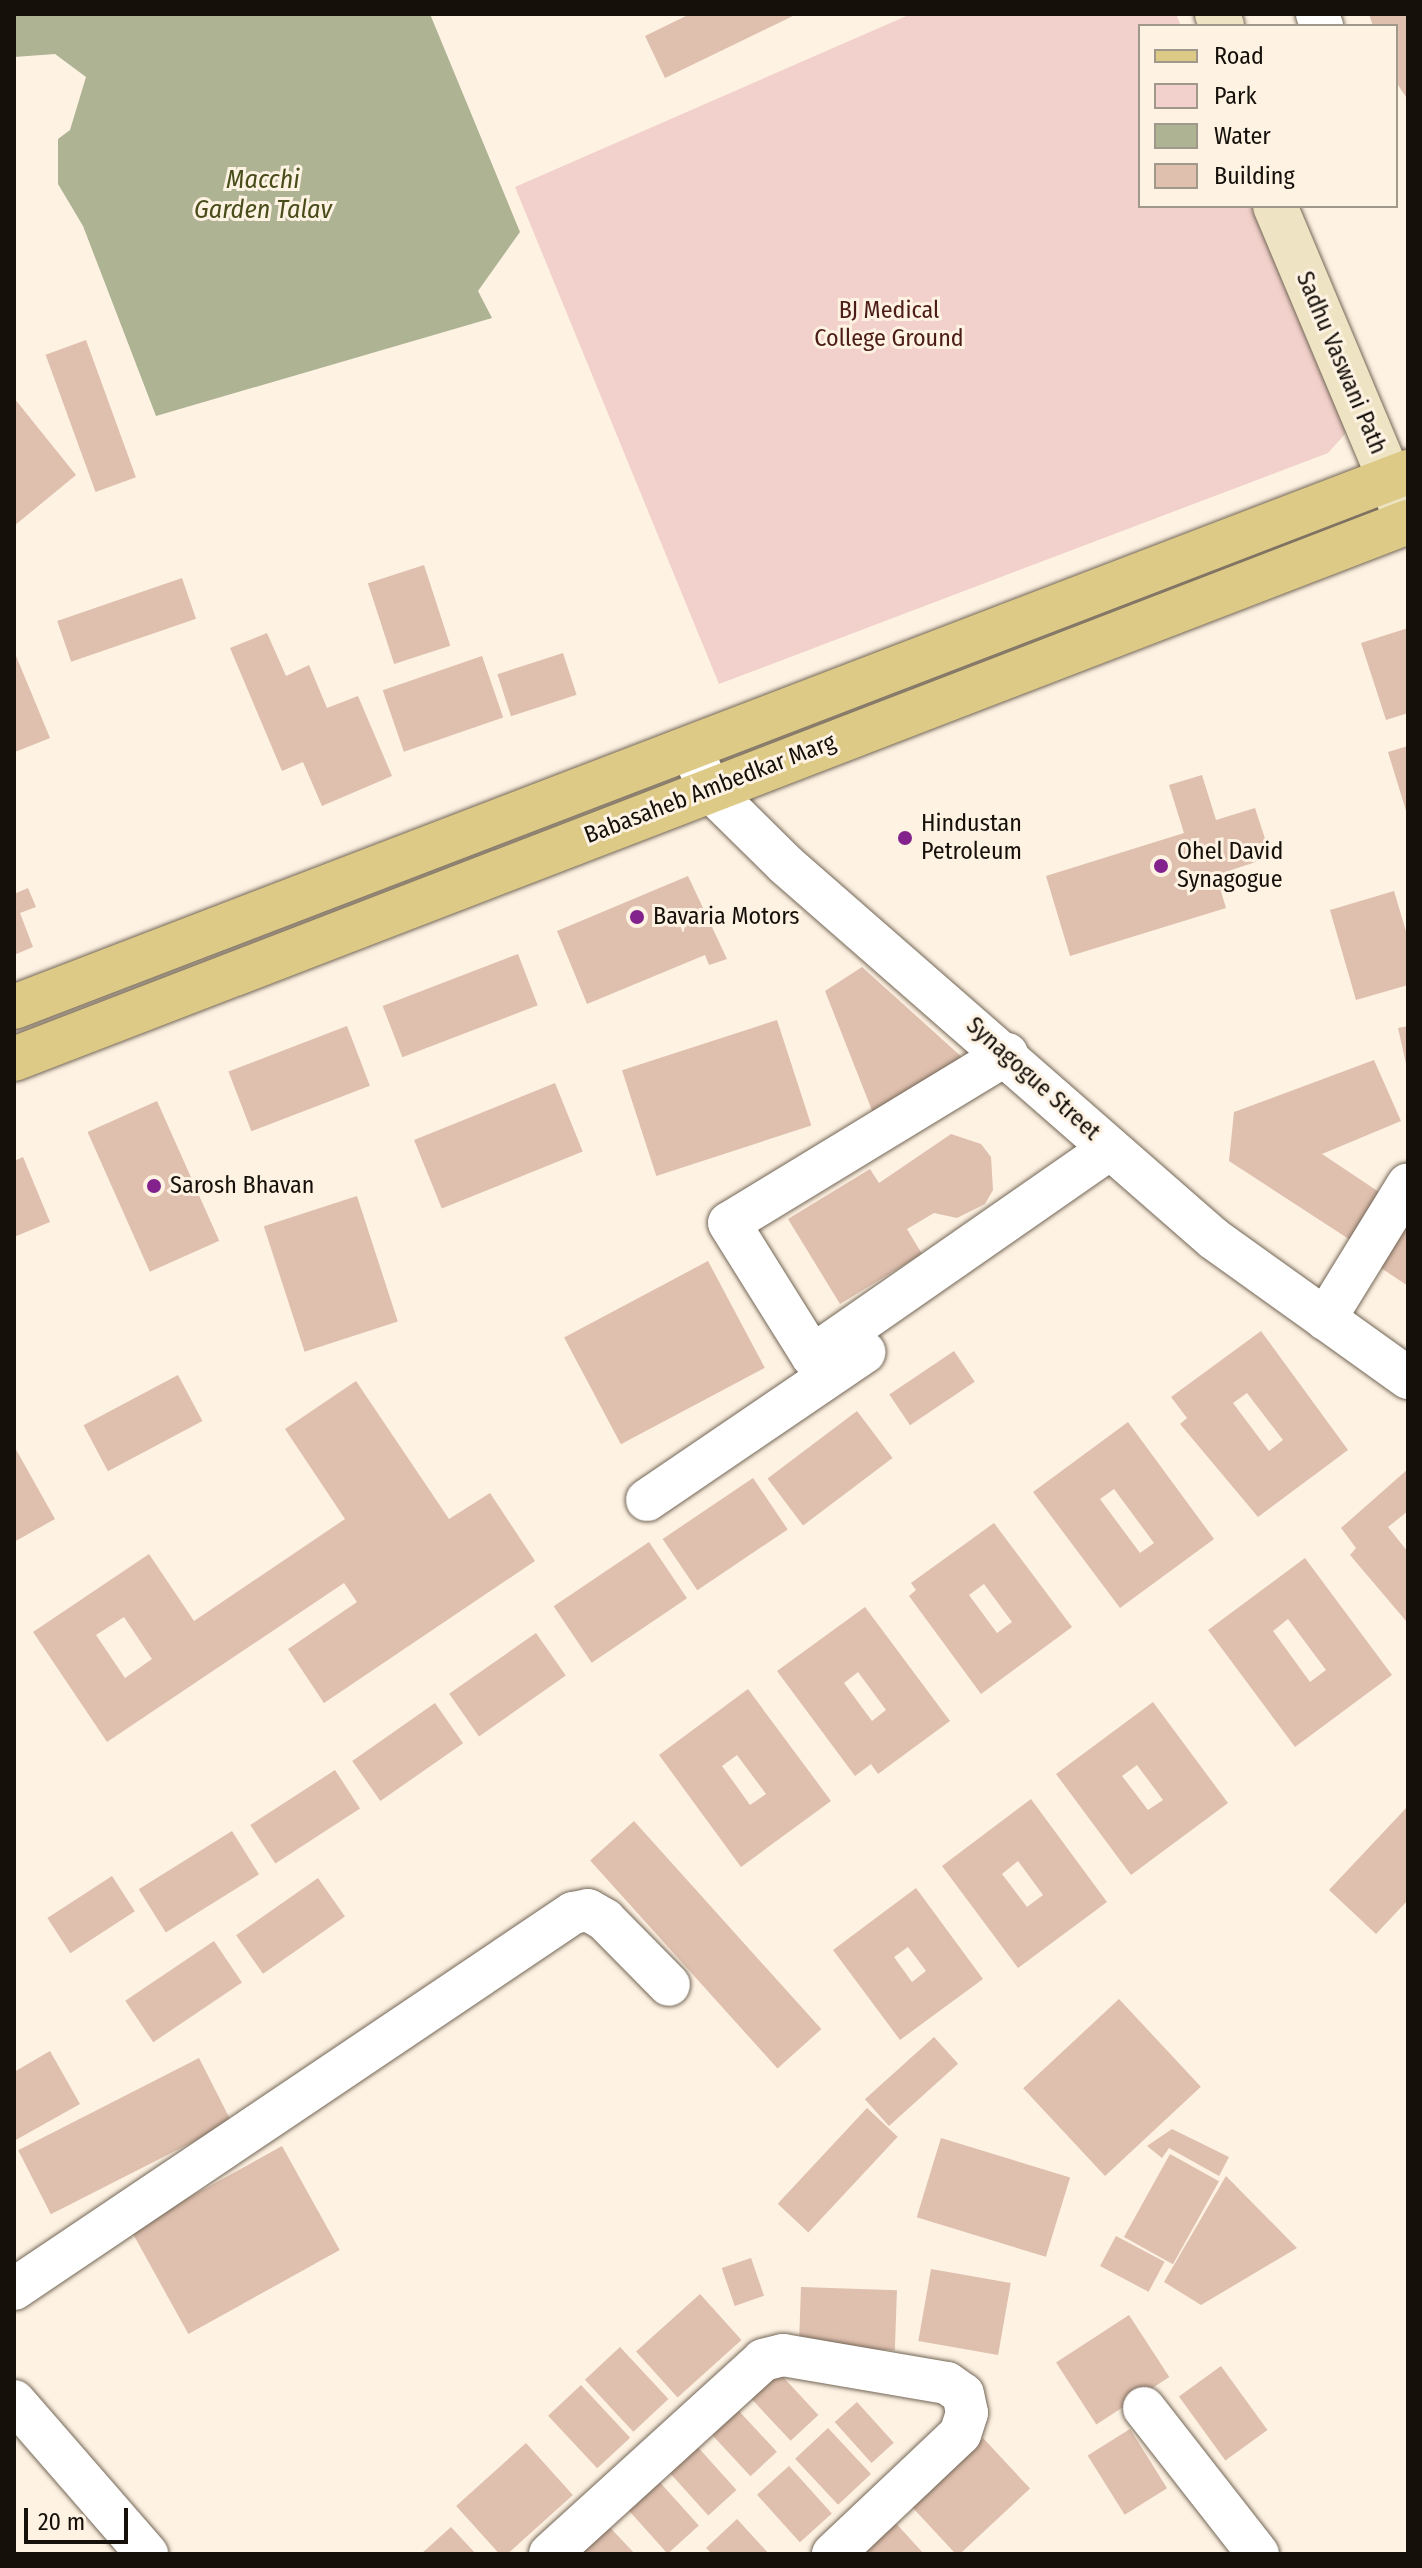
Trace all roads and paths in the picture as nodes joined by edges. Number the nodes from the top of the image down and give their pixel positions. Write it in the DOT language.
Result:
graph roads {
  1 [pos="1276,208"];
  2 [pos="1301,208"];
  3 [pos="1402,468"];
  4 [pos="1408,521"];
  5 [pos="691,748"];
  6 [pos="709,789"];
  7 [pos="14,1007"];
  8 [pos="1007,1054"];
  9 [pos="14,1059"];
  10 [pos="1122,1159"];
  11 [pos="1408,1184"];
  12 [pos="1325,1319"];
  13 [pos="1408,1378"];
  14 [pos="647,1500"];
  15 [pos="669,1985"];
  16 [pos="14,2289"];
  17 [pos="14,2401"];
  18 [pos="1144,2408"];
  19 [pos="147,2554"];
  20 [pos="550,2554"];
  21 [pos="833,2554"];
  22 [pos="1258,2554"];
  1 -- 3 [label="main road, Sadhu Vaswani Path"];
  2 -- 3 [label="main road, Sadhu Vaswani Path"];
  3 -- 4 [label="main road, Sadhu Vaswani Path"];
  3 -- 5 [label="main road, Babasaheb Ambedkar Marg"];
  4 -- 6 [label="main road, Babasaheb Ambedkar Marg"];
  5 -- 6 [label="street, Synagogue Street"];
  5 -- 7 [label="main road, Babasaheb Ambedkar Marg"];
  6 -- 8 [label="street, Synagogue Street"];
  6 -- 9 [label="main road, Babasaheb Ambedkar Marg"];
  8 -- 10 [label="street, Synagogue Street"];
  8 -- 10 [label="street"];
  10 -- 12 [label="street, Synagogue Street"];
  10 -- 14 [label="street"];
  11 -- 12 [label="street"];
  12 -- 13 [label="street, Synagogue Street"];
  15 -- 16 [label="street"];
  17 -- 19 [label="street"];
  18 -- 22 [label="street"];
  20 -- 21 [label="street"];
}
